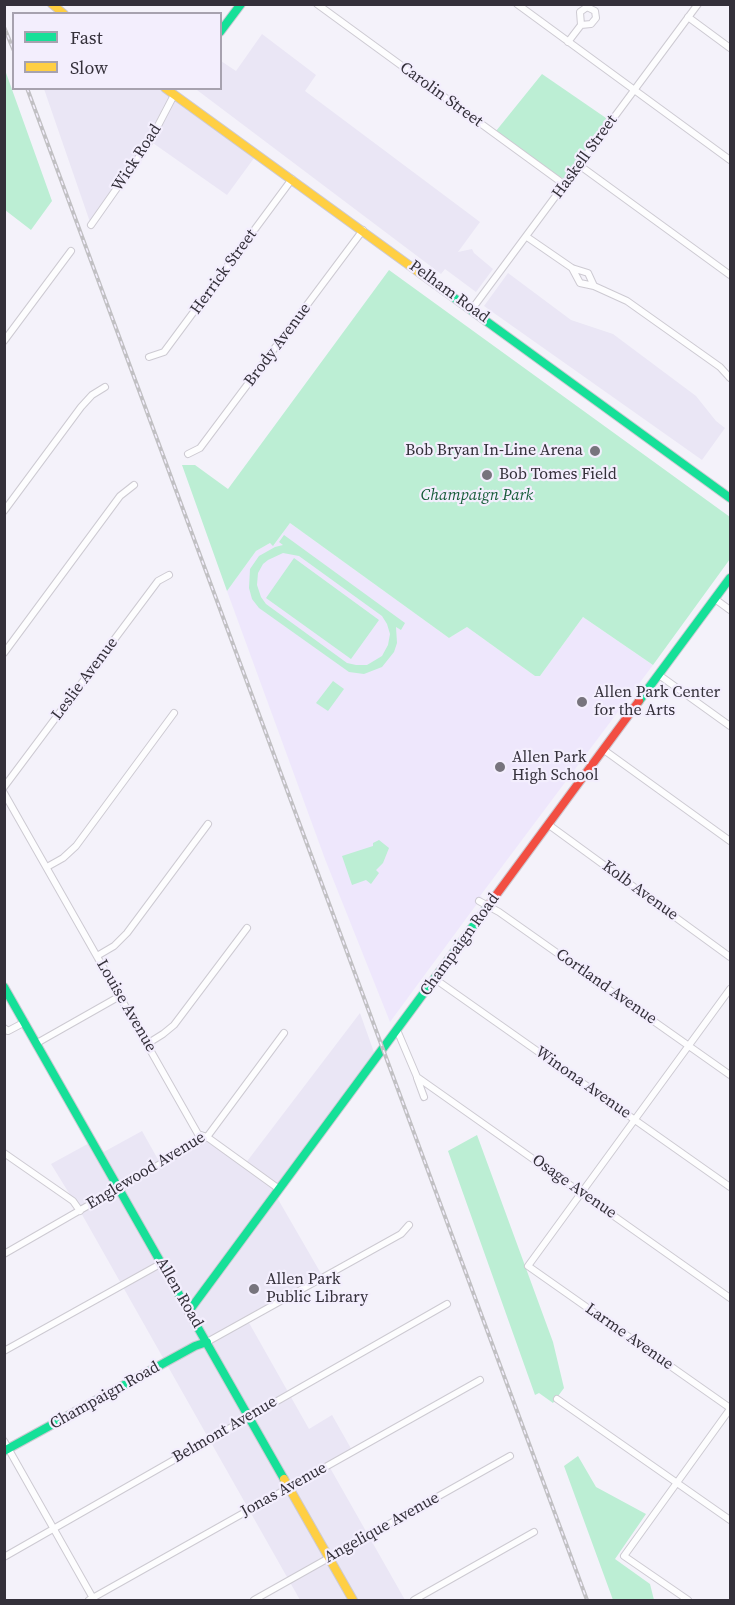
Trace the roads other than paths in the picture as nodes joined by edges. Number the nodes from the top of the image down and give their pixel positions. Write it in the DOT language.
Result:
graph roads {
  1 [pos="241,4"];
  2 [pos="317,4"];
  3 [pos="517,4"];
  4 [pos="698,4"];
  5 [pos="688,18"];
  6 [pos="581,25"];
  7 [pos="222,29"];
  8 [pos="568,42"];
  9 [pos="730,48"];
  10 [pos="635,90"];
  11 [pos="177,92"];
  12 [pos="730,160"];
  13 [pos="579,165"];
  14 [pos="292,179"];
  15 [pos="565,184"];
  16 [pos="91,225"];
  17 [pos="363,230"];
  18 [pos="527,237"];
  19 [pos="70,251"];
  20 [pos="572,268"];
  21 [pos="730,275"];
  22 [pos="594,286"];
  23 [pos="472,309"];
  24 [pos="4,341"];
  25 [pos="149,357"];
  26 [pos="730,378"];
  27 [pos="105,387"];
  28 [pos="188,454"];
  29 [pos="134,485"];
  30 [pos="730,498"];
  31 [pos="4,511"];
  32 [pos="169,575"];
  33 [pos="730,578"];
  34 [pos="715,599"];
  35 [pos="730,610"];
  36 [pos="4,653"];
  37 [pos="659,675"];
  38 [pos="174,713"];
  39 [pos="730,726"];
  40 [pos="604,750"];
  41 [pos="4,787"];
  42 [pos="4,793"];
  43 [pos="208,824"];
  44 [pos="549,825"];
  45 [pos="730,841"];
  46 [pos="47,867"];
  47 [pos="479,901"];
  48 [pos="489,906"];
  49 [pos="247,928"];
  50 [pos="97,956"];
  51 [pos="730,957"];
  52 [pos="435,979"];
  53 [pos="4,987"];
  54 [pos="730,989"];
  55 [pos="120,996"];
  56 [pos="24,1022"];
  57 [pos="4,1028"];
  58 [pos="397,1030"];
  59 [pos="284,1033"];
  60 [pos="37,1043"];
  61 [pos="147,1044"];
  62 [pos="689,1046"];
  63 [pos="730,1075"];
  64 [pos="417,1077"];
  65 [pos="424,1097"];
  66 [pos="635,1120"];
  67 [pos="207,1137"];
  68 [pos="4,1153"];
  69 [pos="730,1187"];
  70 [pos="119,1188"];
  71 [pos="279,1189"];
  72 [pos="582,1193"];
  73 [pos="80,1211"];
  74 [pos="409,1226"];
  75 [pos="4,1254"];
  76 [pos="162,1263"];
  77 [pos="730,1298"];
  78 [pos="447,1304"];
  79 [pos="189,1311"];
  80 [pos="207,1342"];
  81 [pos="4,1351"];
  82 [pos="480,1380"];
  83 [pos="557,1399"];
  84 [pos="730,1409"];
  85 [pos="248,1416"];
  86 [pos="6,1447"];
  87 [pos="510,1456"];
  88 [pos="677,1482"];
  89 [pos="289,1487"];
  90 [pos="730,1520"];
  91 [pos="54,1528"];
  92 [pos="534,1532"];
  93 [pos="4,1557"];
  94 [pos="329,1558"];
  95 [pos="92,1600"];
  96 [pos="254,1600"];
  97 [pos="353,1600"];
  98 [pos="414,1600"];
  99 [pos="688,1600"];
  1 -- 7 [label="main road"];
  2 -- 15 [label="street, Carolin Street"];
  3 -- 8 [label="street"];
  4 -- 5 [label="street, Haskell Street"];
  5 -- 9 [label="street"];
  5 -- 10 [label="street, Haskell Street"];
  6 -- 8 [label="street"];
  8 -- 10 [label="street"];
  10 -- 12 [label="street"];
  10 -- 13 [label="street, Haskell Street"];
  11 -- 14 [label="main road, Pelham Road"];
  11 -- 16 [label="street, Wick Road"];
  13 -- 15 [label="street, Haskell Street"];
  13 -- 21 [label="street"];
  14 -- 17 [label="main road, Pelham Road"];
  14 -- 25 [label="street, Herrick Street"];
  15 -- 18 [label="street, Haskell Street"];
  17 -- 23 [label="main road, Pelham Road"];
  17 -- 28 [label="street, Brody Avenue"];
  18 -- 20 [label="street"];
  18 -- 23 [label="street, Haskell Street"];
  19 -- 24 [label="street"];
  20 -- 22 [label="street"];
  20 -- 22 [label="street"];
  22 -- 26 [label="street"];
  23 -- 30 [label="main road, Pelham Road"];
  27 -- 31 [label="street"];
  29 -- 36 [label="street"];
  32 -- 41 [label="street, Leslie Avenue"];
  33 -- 34 [label="main road, Champaign Road"];
  34 -- 35 [label="street"];
  34 -- 37 [label="main road, Champaign Road"];
  37 -- 39 [label="street"];
  37 -- 40 [label="main road, Champaign Road"];
  38 -- 46 [label="street"];
  40 -- 44 [label="main road, Champaign Road"];
  40 -- 45 [label="street"];
  42 -- 46 [label="street, Louise Avenue"];
  43 -- 50 [label="street"];
  44 -- 48 [label="main road, Champaign Road"];
  44 -- 51 [label="street, Kolb Avenue"];
  46 -- 50 [label="street, Louise Avenue"];
  47 -- 48 [label="street, Cortland Avenue"];
  48 -- 52 [label="main road, Champaign Road"];
  48 -- 62 [label="street, Cortland Avenue"];
  49 -- 61 [label="street"];
  50 -- 55 [label="street, Louise Avenue"];
  52 -- 58 [label="main road, Champaign Road"];
  52 -- 66 [label="street, Winona Avenue"];
  53 -- 56 [label="main road, Allen Road"];
  54 -- 62 [label="street"];
  55 -- 60 [label="street"];
  55 -- 61 [label="street, Louise Avenue"];
  56 -- 57 [label="street"];
  56 -- 60 [label="main road, Allen Road"];
  58 -- 64 [label="street"];
  58 -- 71 [label="main road, Champaign Road"];
  59 -- 67 [label="street, Englewood Avenue"];
  60 -- 70 [label="main road, Allen Road"];
  61 -- 67 [label="street, Louise Avenue"];
  62 -- 63 [label="street, Cortland Avenue"];
  62 -- 66 [label="street"];
  64 -- 65 [label="street"];
  64 -- 72 [label="street, Osage Avenue"];
  66 -- 69 [label="street, Winona Avenue"];
  66 -- 72 [label="street"];
  67 -- 70 [label="street, Englewood Avenue"];
  67 -- 71 [label="street, Louise Avenue"];
  68 -- 73 [label="street"];
  70 -- 73 [label="street, Englewood Avenue"];
  70 -- 76 [label="main road, Allen Road"];
  71 -- 79 [label="main road, Champaign Road"];
  72 -- 77 [label="street, Osage Avenue"];
  72 -- 84 [label="street, Larme Avenue"];
  73 -- 75 [label="street, Englewood Avenue"];
  74 -- 80 [label="street"];
  76 -- 79 [label="main road, Allen Road"];
  76 -- 81 [label="street"];
  78 -- 85 [label="street, Belmont Avenue"];
  79 -- 80 [label="main road, Allen Road"];
  80 -- 85 [label="main road, Allen Road"];
  80 -- 86 [label="main road, Champaign Road"];
  82 -- 89 [label="street, Jonas Avenue"];
  83 -- 88 [label="street"];
  84 -- 88 [label="street"];
  85 -- 89 [label="main road, Allen Road"];
  85 -- 91 [label="street, Belmont Avenue"];
  86 -- 91 [label="street"];
  87 -- 94 [label="street, Angelique Avenue"];
  88 -- 90 [label="street"];
  88 -- 99 [label="street"];
  89 -- 94 [label="main road, Allen Road"];
  89 -- 95 [label="street, Jonas Avenue"];
  91 -- 93 [label="street, Belmont Avenue"];
  91 -- 95 [label="street"];
  92 -- 98 [label="street"];
  94 -- 96 [label="street, Angelique Avenue"];
  94 -- 97 [label="main road, Allen Road"];
}
